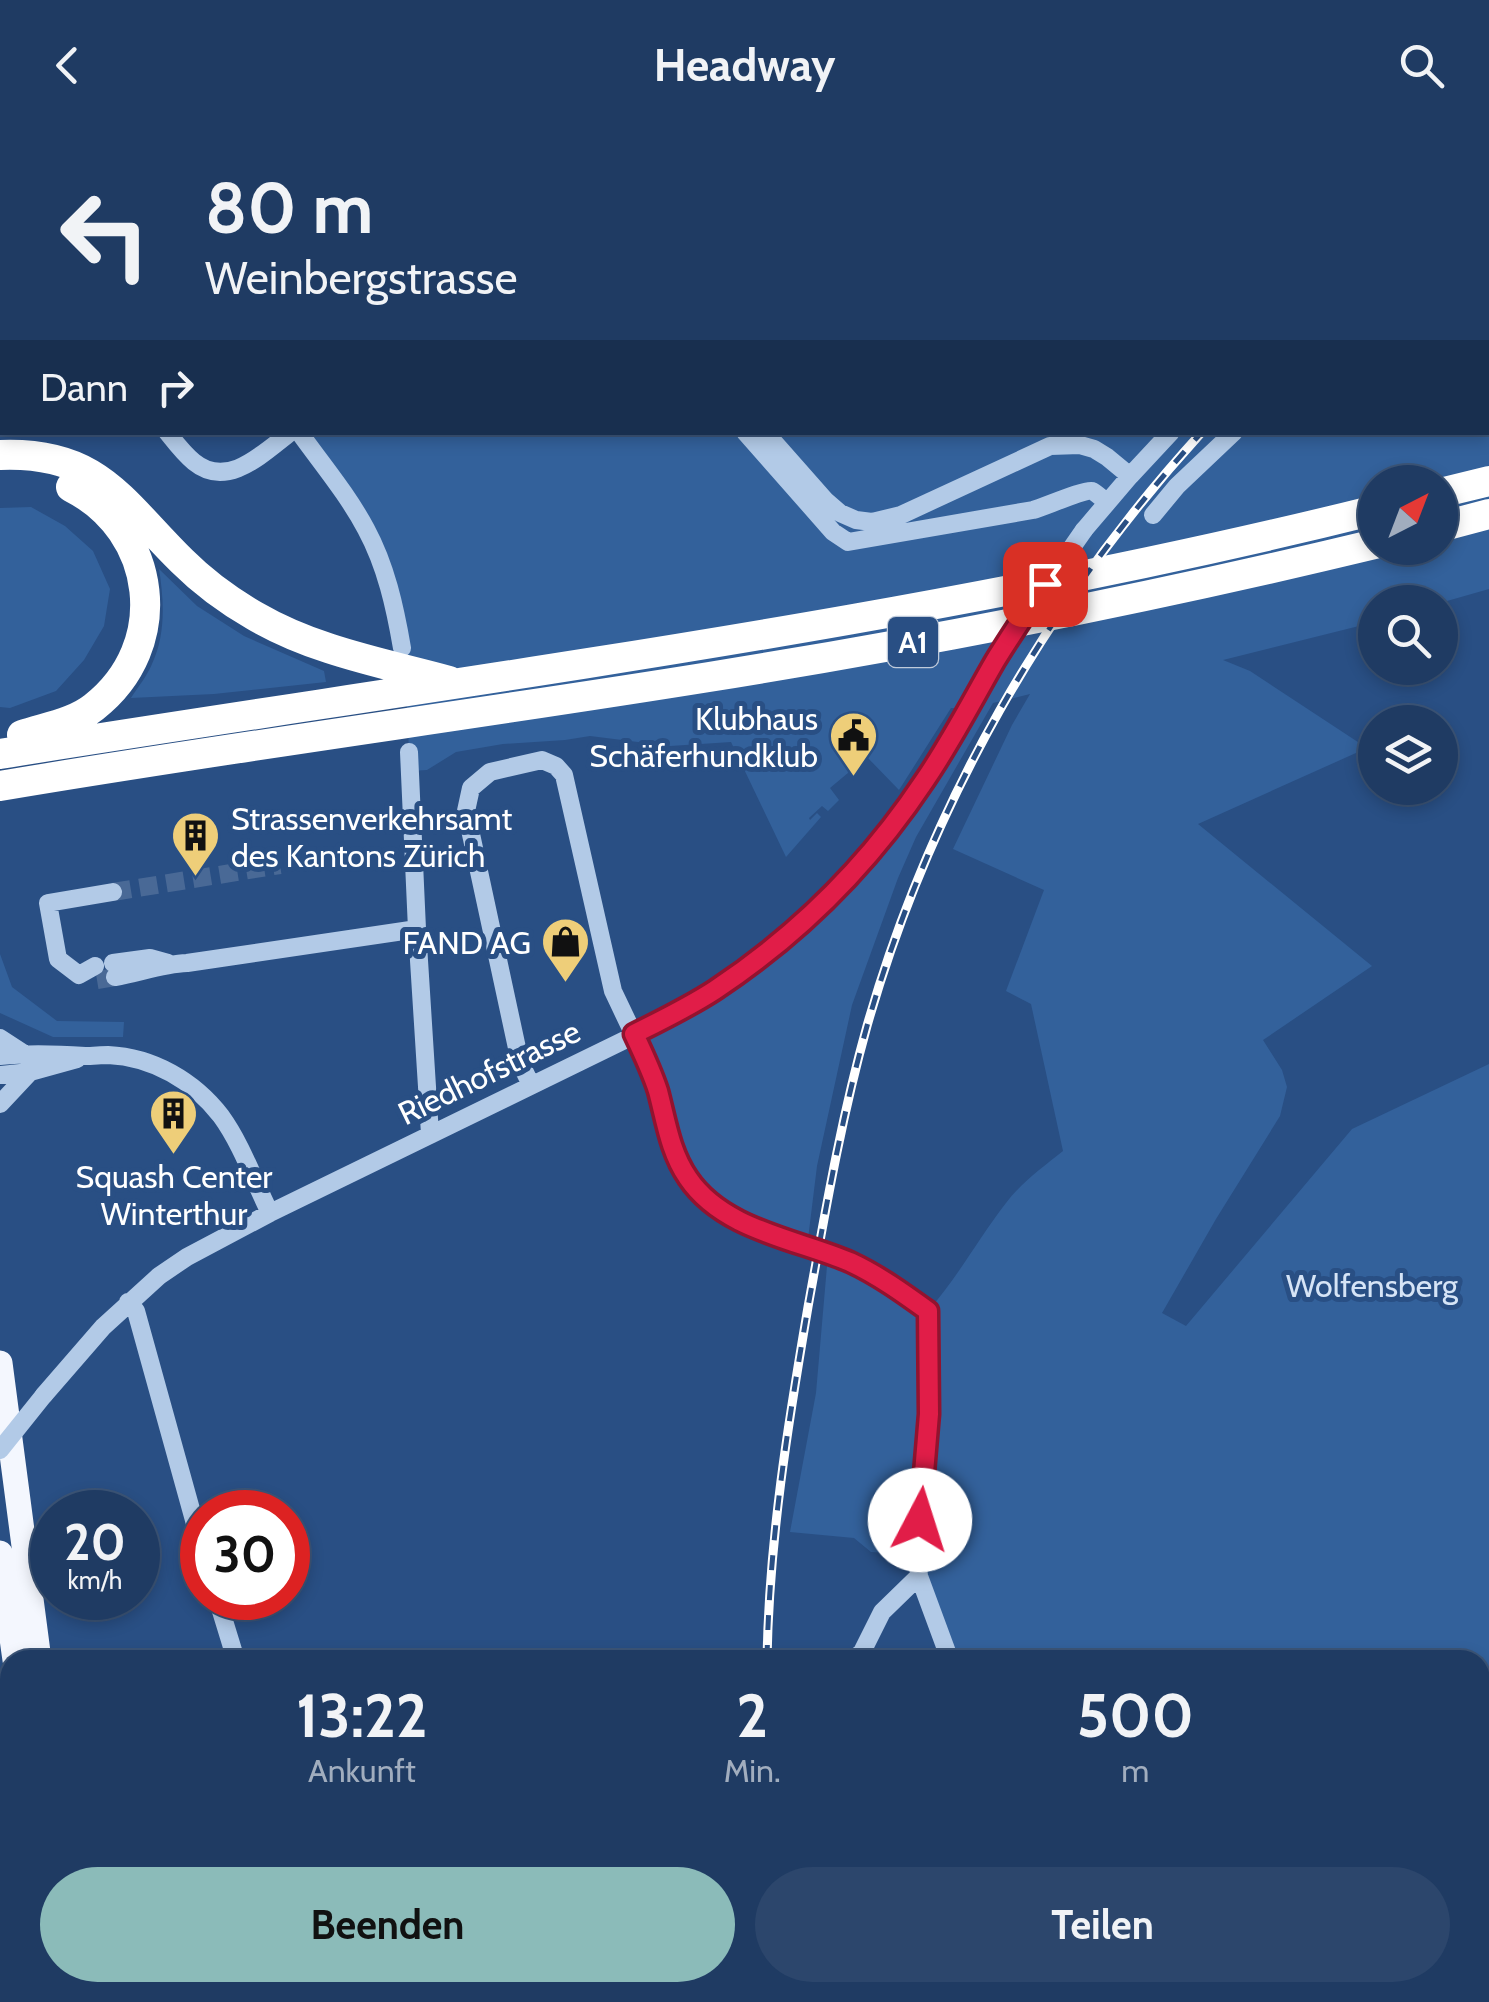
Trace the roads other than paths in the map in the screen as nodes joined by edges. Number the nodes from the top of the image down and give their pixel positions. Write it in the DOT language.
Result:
graph roads {
  1 [pos="170,435"];
  2 [pos="286,435"];
  3 [pos="301,435"];
  4 [pos="748,435"];
  5 [pos="768,435"];
  6 [pos="1168,435"];
  7 [pos="1231,435"];
  8 [pos="0,456"];
  9 [pos="0,476"];
  10 [pos="1130,476"];
  11 [pos="1489,480"];
  12 [pos="1458,488"];
  13 [pos="1106,502"];
  14 [pos="1358,514"];
  15 [pos="1489,514"];
  16 [pos="1153,515"];
  17 [pos="1458,522"];
  18 [pos="1358,548"];
  19 [pos="402,648"];
  20 [pos="462,684"];
  21 [pos="0,743"];
  22 [pos="409,752"];
  23 [pos="0,754"];
  24 [pos="0,786"];
  25 [pos="113,892"];
  26 [pos="416,930"];
  27 [pos="632,1028"];
  28 [pos="0,1038"];
  29 [pos="23,1053"];
  30 [pos="0,1056"];
  31 [pos="87,1056"];
  32 [pos="30,1072"];
  33 [pos="0,1075"];
  34 [pos="532,1085"];
  35 [pos="0,1104"];
  36 [pos="430,1134"];
  37 [pos="270,1213"];
  38 [pos="128,1302"];
  39 [pos="0,1364"];
  40 [pos="0,1450"];
  41 [pos="186,1490"];
  42 [pos="0,1553"];
  43 [pos="919,1576"];
  44 [pos="224,1620"];
  45 [pos="14,1650"];
  46 [pos="37,1650"];
  47 [pos="233,1650"];
  48 [pos="863,1650"];
  49 [pos="946,1650"];
  1 -- 2 [label="street"];
  3 -- 19 [label="street"];
  4 -- 13 [label="street"];
  5 -- 10 [label="street"];
  6 -- 10 [label="street, Riedhofstrasse"];
  7 -- 16 [label="street"];
  8 -- 20 [label="highway, A1"];
  9 -- 21 [label="highway"];
  10 -- 13 [label="street, Riedhofstrasse"];
  11 -- 12 [label="highway"];
  13 -- 27 [label="street, Riedhofstrasse, bridge"];
  14 -- 20 [label="highway, A1"];
  15 -- 17 [label="highway"];
  18 -- 24 [label="highway, A1"];
  20 -- 23 [label="highway, A1"];
  22 -- 26 [label="street"];
  25 -- 26 [label="street"];
  26 -- 36 [label="street"];
  27 -- 34 [label="street, Riedhofstrasse"];
  27 -- 34 [label="street"];
  27 -- 43 [label="street"];
  28 -- 29 [label="street"];
  29 -- 30 [label="street"];
  29 -- 31 [label="street"];
  31 -- 32 [label="street"];
  31 -- 37 [label="street"];
  32 -- 33 [label="street"];
  32 -- 35 [label="street"];
  34 -- 36 [label="street, Riedhofstrasse"];
  36 -- 37 [label="street, Riedhofstrasse"];
  37 -- 38 [label="street, Riedhofstrasse"];
  38 -- 40 [label="street, Riedhofstrasse, bridge"];
  38 -- 41 [label="street"];
  39 -- 46 [label="main road"];
  42 -- 45 [label="main road"];
  43 -- 48 [label="street"];
  43 -- 49 [label="street"];
  44 -- 47 [label="street"];
}
